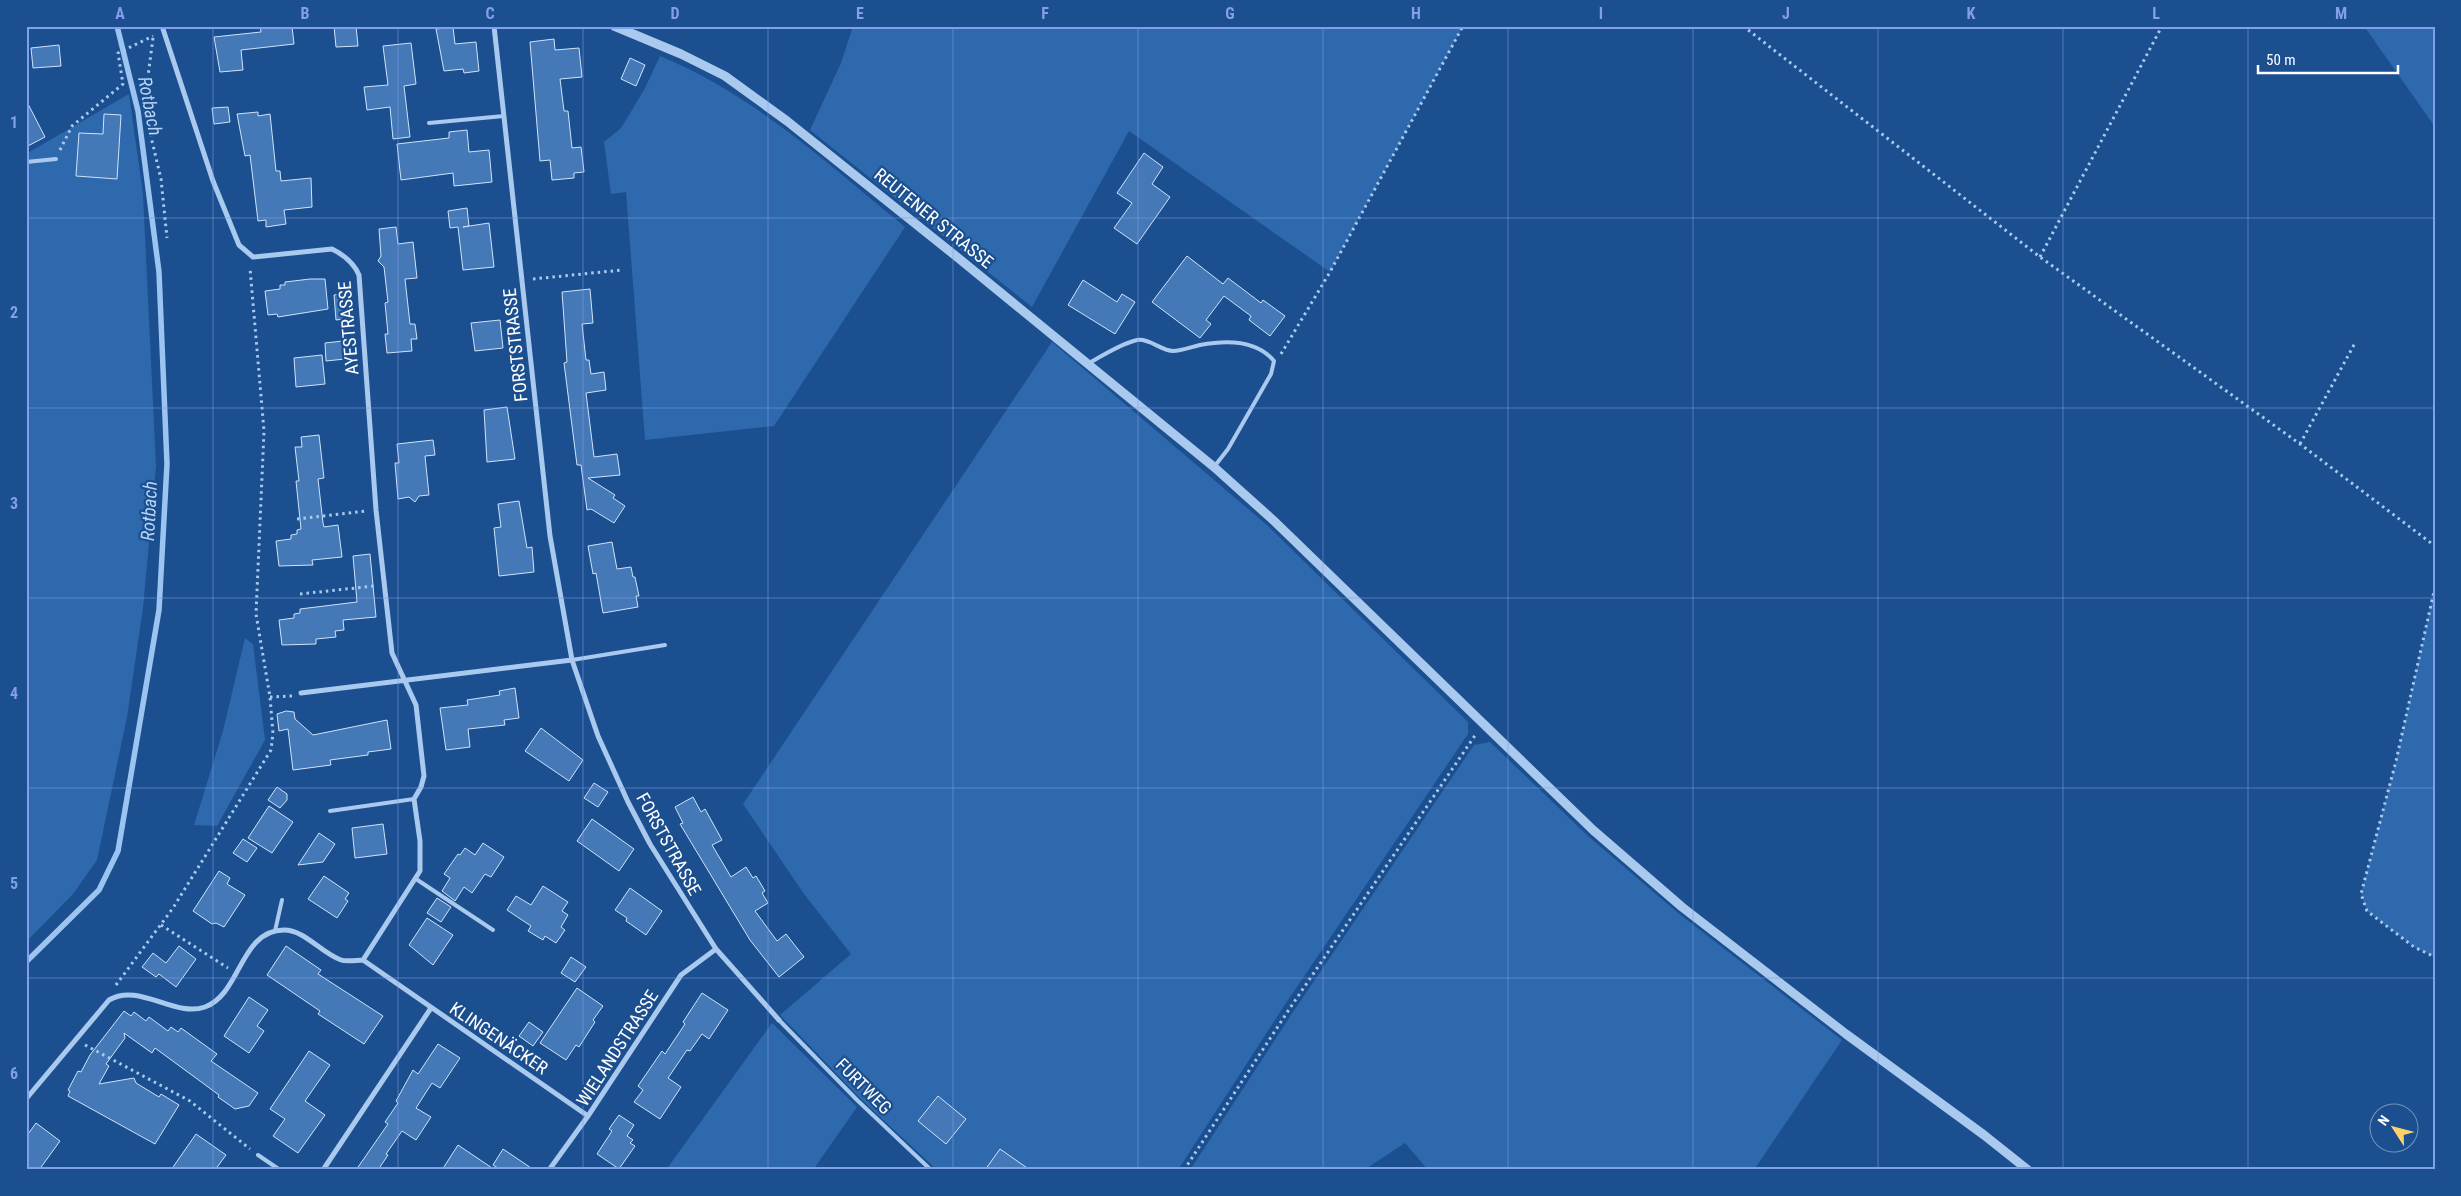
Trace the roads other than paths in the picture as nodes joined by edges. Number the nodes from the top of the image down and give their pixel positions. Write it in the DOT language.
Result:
graph roads {
  1 [pos="162,26"];
  2 [pos="494,26"];
  3 [pos="614,26"];
  4 [pos="504,116"];
  5 [pos="429,123"];
  6 [pos="56,159"];
  7 [pos="26,162"];
  8 [pos="1089,363"];
  9 [pos="1214,467"];
  10 [pos="665,645"];
  11 [pos="572,660"];
  12 [pos="406,682"];
  13 [pos="301,693"];
  14 [pos="414,799"];
  15 [pos="330,812"];
  16 [pos="416,879"];
  17 [pos="282,900"];
  18 [pos="493,930"];
  19 [pos="275,931"];
  20 [pos="716,950"];
  21 [pos="363,960"];
  22 [pos="431,1008"];
  23 [pos="779,1020"];
  24 [pos="26,1099"];
  25 [pos="588,1116"];
  26 [pos="258,1155"];
  27 [pos="280,1170"];
  28 [pos="323,1170"];
  29 [pos="549,1170"];
  30 [pos="931,1170"];
  31 [pos="2028,1170"];
  1 -- 12 [label="street, AYESTRASSE"];
  2 -- 4 [label="street, FORSTSTRASSE"];
  3 -- 8 [label="street, REUTENER STRASSE"];
  4 -- 5 [label="lane"];
  4 -- 11 [label="street, FORSTSTRASSE"];
  6 -- 7 [label="lane"];
  8 -- 9 [label="street, REUTENER STRASSE"];
  8 -- 9 [label="lane"];
  9 -- 31 [label="street, REUTENER STRASSE"];
  10 -- 11 [label="lane"];
  11 -- 12 [label="street"];
  11 -- 20 [label="street, FORSTSTRASSE"];
  12 -- 13 [label="street"];
  12 -- 14 [label="street, AYESTRASSE"];
  14 -- 15 [label="lane"];
  14 -- 16 [label="street, AYESTRASSE"];
  16 -- 18 [label="lane"];
  16 -- 21 [label="street, AYESTRASSE"];
  17 -- 19 [label="lane"];
  19 -- 21 [label="street"];
  19 -- 24 [label="street"];
  20 -- 23 [label="street, FORSTSTRASSE"];
  20 -- 25 [label="street, WIELANDSTRASSE"];
  21 -- 22 [label="street"];
  22 -- 25 [label="street, KLINGENÄCKER"];
  22 -- 28 [label="street, KLINGENÄCKER"];
  23 -- 30 [label="lane, FURTWEG"];
  25 -- 29 [label="street, WIELANDSTRASSE"];
  26 -- 27 [label="lane"];
}
